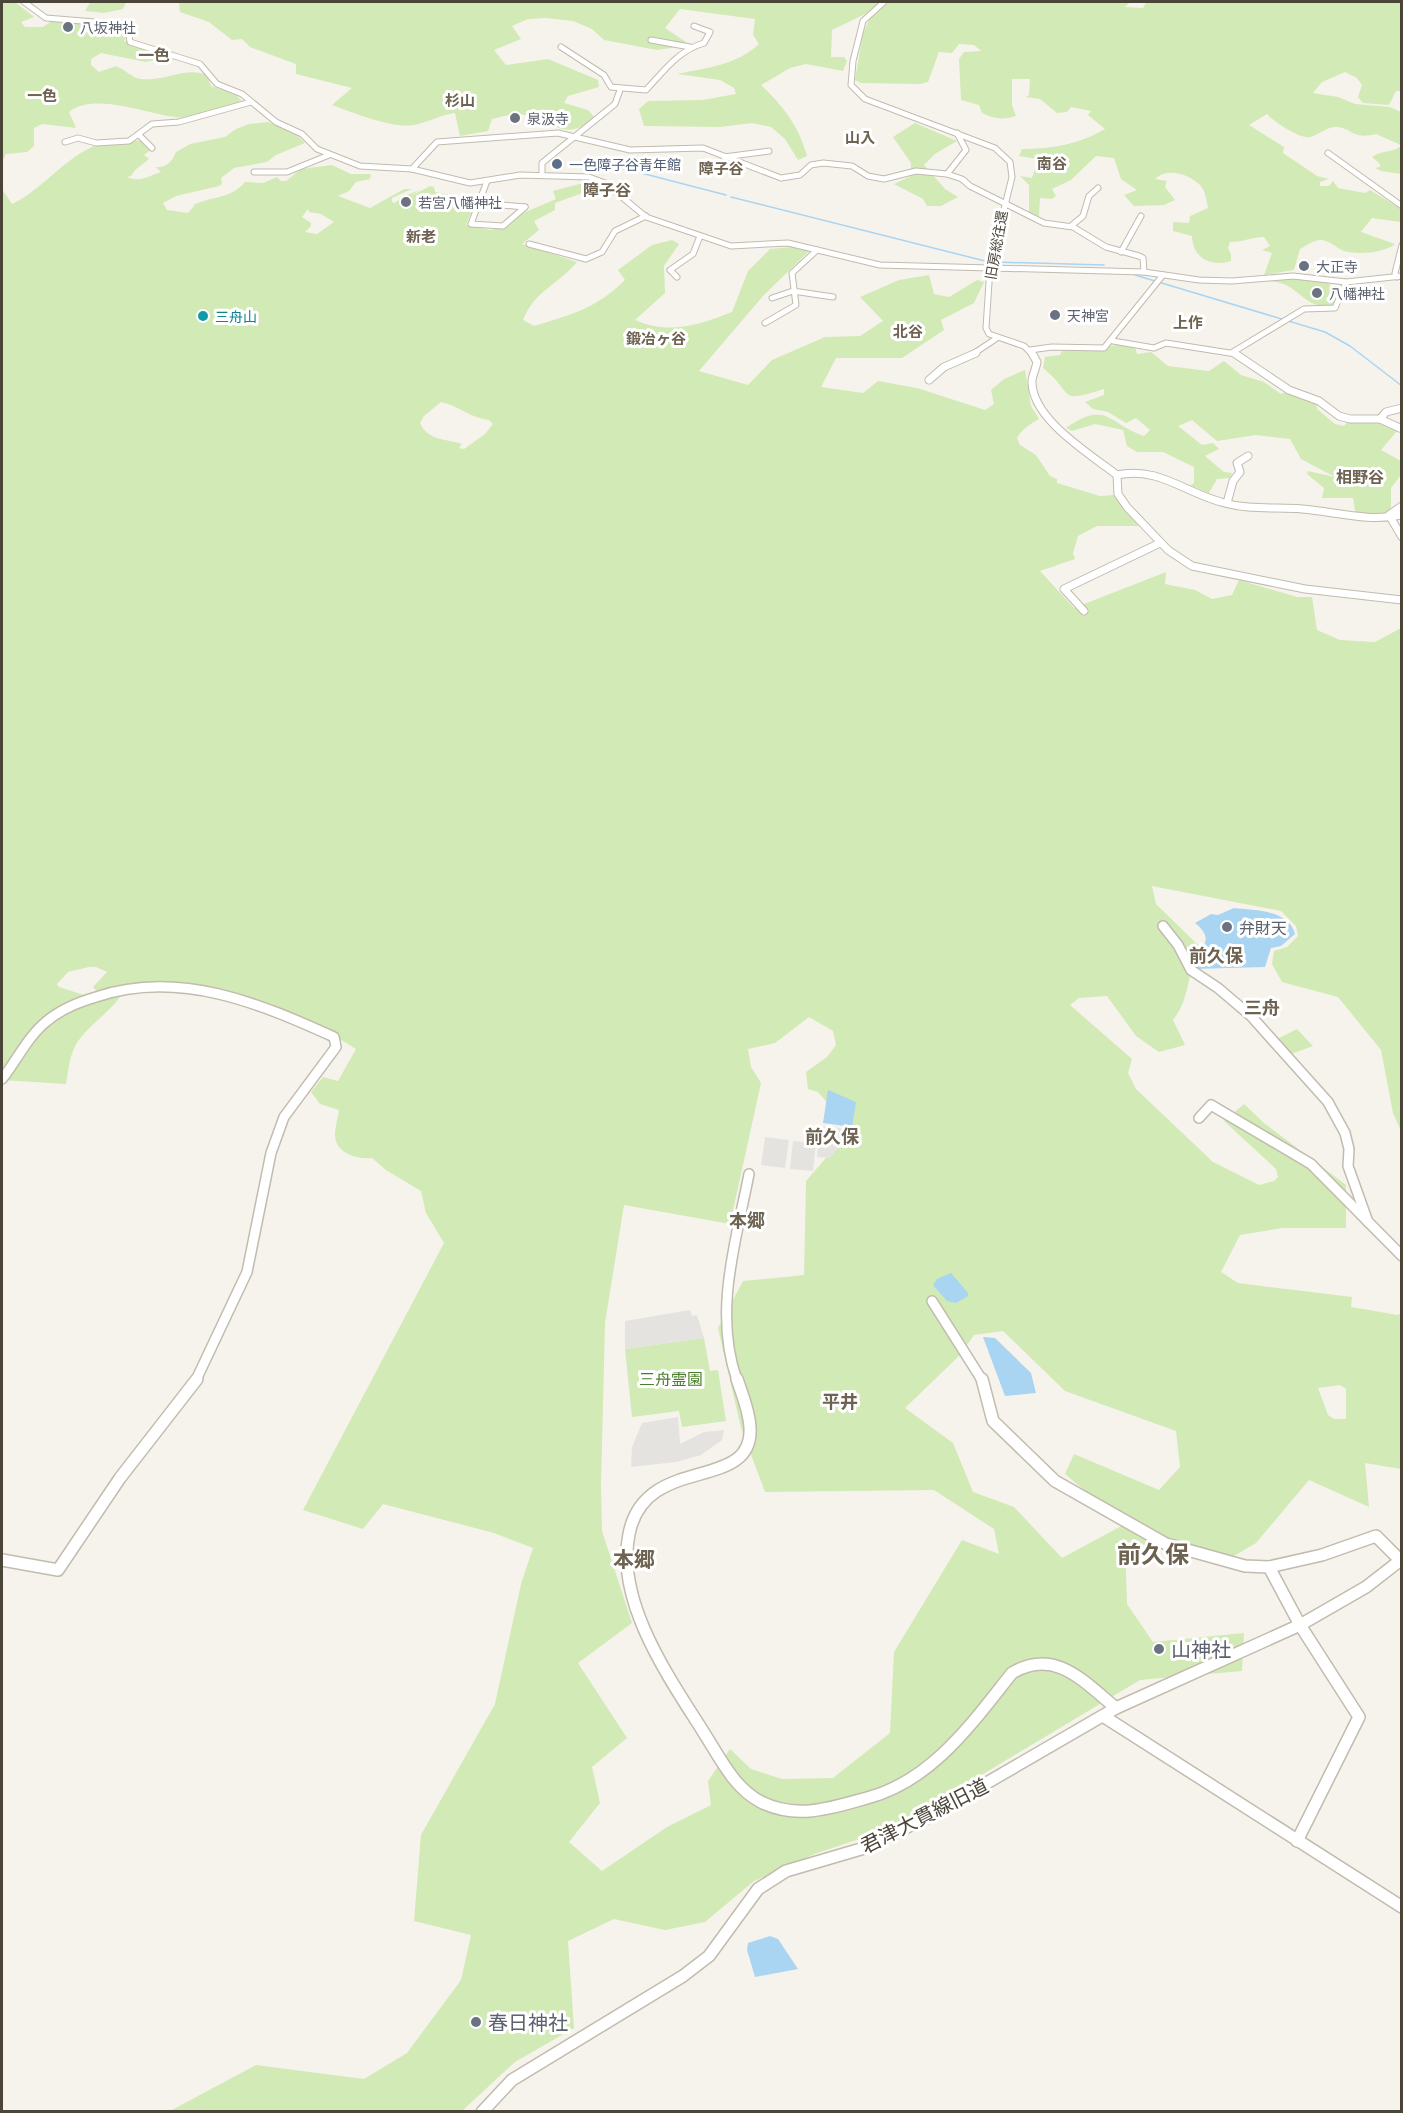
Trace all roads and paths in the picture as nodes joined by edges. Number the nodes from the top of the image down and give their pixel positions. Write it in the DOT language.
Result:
graph roads {
  1 [pos="24,2"];
  2 [pos="884,2"];
  3 [pos="694,26"];
  4 [pos="651,40"];
  5 [pos="561,47"];
  6 [pos="690,48"];
  7 [pos="620,90"];
  8 [pos="251,102"];
  9 [pos="957,133"];
  10 [pos="139,135"];
  11 [pos="577,136"];
  12 [pos="65,142"];
  13 [pos="152,148"];
  14 [pos="769,151"];
  15 [pos="1328,153"];
  16 [pos="329,155"];
  17 [pos="724,157"];
  18 [pos="412,169"];
  19 [pos="254,172"];
  20 [pos="947,174"];
  21 [pos="542,175"];
  22 [pos="487,181"];
  23 [pos="1098,188"];
  24 [pos="1004,203"];
  25 [pos="479,204"];
  26 [pos="1401,206"];
  27 [pos="646,216"];
  28 [pos="1141,216"];
  29 [pos="1071,226"];
  30 [pos="700,236"];
  31 [pos="529,244"];
  32 [pos="1401,245"];
  33 [pos="817,250"];
  34 [pos="1121,252"];
  35 [pos="990,267"];
  36 [pos="1144,272"];
  37 [pos="677,277"];
  38 [pos="1399,277"];
  39 [pos="1160,279"];
  40 [pos="1346,282"];
  41 [pos="793,291"];
  42 [pos="833,297"];
  43 [pos="772,298"];
  44 [pos="765,323"];
  45 [pos="997,338"];
  46 [pos="1113,341"];
  47 [pos="1030,350"];
  48 [pos="1233,352"];
  49 [pos="929,380"];
  50 [pos="1401,408"];
  51 [pos="1380,419"];
  52 [pos="1401,429"];
  53 [pos="1248,456"];
  54 [pos="1117,475"];
  55 [pos="1227,503"];
  56 [pos="1401,506"];
  57 [pos="1401,516"];
  58 [pos="1391,518"];
  59 [pos="1401,537"];
  60 [pos="1160,543"];
  61 [pos="1401,600"];
  62 [pos="1084,611"];
  63 [pos="1163,926"];
  64 [pos="2,1079"];
  65 [pos="1199,1118"];
  66 [pos="749,1174"];
  67 [pos="1368,1222"];
  68 [pos="1401,1256"];
  69 [pos="932,1301"];
  70 [pos="2,1560"];
  71 [pos="1401,1560"];
  72 [pos="1269,1567"];
  73 [pos="1300,1625"];
  74 [pos="1116,1708"];
  75 [pos="1103,1716"];
  76 [pos="1297,1840"];
  77 [pos="1401,1907"];
  78 [pos="482,2112"];
  1 -- 8 [label="street"];
  2 -- 9 [label="street"];
  3 -- 6 [label="street"];
  4 -- 6 [label="street"];
  5 -- 7 [label="street"];
  6 -- 7 [label="street"];
  7 -- 11 [label="street"];
  8 -- 10 [label="street"];
  8 -- 16 [label="street"];
  9 -- 20 [label="street"];
  9 -- 24 [label="street"];
  10 -- 12 [label="street"];
  10 -- 13 [label="street"];
  11 -- 17 [label="street"];
  11 -- 18 [label="street"];
  11 -- 21 [label="street"];
  14 -- 17 [label="street"];
  15 -- 26 [label="street"];
  16 -- 18 [label="street"];
  16 -- 19 [label="street"];
  17 -- 20 [label="street"];
  18 -- 22 [label="street"];
  20 -- 24 [label="street, 旧房総往還"];
  21 -- 22 [label="street"];
  21 -- 27 [label="street"];
  22 -- 25 [label="street"];
  23 -- 29 [label="street"];
  24 -- 29 [label="street"];
  24 -- 35 [label="street, 旧房総往還"];
  25 -- 25 [label="street"];
  27 -- 30 [label="street"];
  27 -- 31 [label="street"];
  28 -- 34 [label="street"];
  29 -- 34 [label="street"];
  30 -- 33 [label="street"];
  30 -- 37 [label="street"];
  32 -- 38 [label="street"];
  33 -- 35 [label="street"];
  33 -- 41 [label="street"];
  34 -- 36 [label="street"];
  35 -- 36 [label="street"];
  35 -- 45 [label="street, 旧房総往還"];
  36 -- 39 [label="street"];
  38 -- 40 [label="street"];
  39 -- 40 [label="street"];
  39 -- 46 [label="street"];
  40 -- 48 [label="street"];
  41 -- 42 [label="street"];
  41 -- 43 [label="street"];
  41 -- 44 [label="street"];
  45 -- 47 [label="street"];
  45 -- 49 [label="street"];
  46 -- 47 [label="street"];
  46 -- 48 [label="street"];
  47 -- 54 [label="street"];
  48 -- 51 [label="street"];
  50 -- 51 [label="street"];
  51 -- 52 [label="street"];
  53 -- 55 [label="street"];
  54 -- 55 [label="street"];
  54 -- 60 [label="street"];
  55 -- 58 [label="street"];
  56 -- 58 [label="street"];
  57 -- 58 [label="street"];
  58 -- 59 [label="street"];
  60 -- 61 [label="street"];
  60 -- 62 [label="street"];
  63 -- 67 [label="street"];
  64 -- 70 [label="street"];
  65 -- 67 [label="street"];
  66 -- 74 [label="street"];
  67 -- 68 [label="street"];
  69 -- 72 [label="street"];
  71 -- 72 [label="street"];
  71 -- 73 [label="street, 君津大貫線旧道"];
  72 -- 73 [label="street"];
  73 -- 74 [label="street, 君津大貫線旧道"];
  73 -- 76 [label="street"];
  74 -- 75 [label="street, 君津大貫線旧道"];
  75 -- 76 [label="street"];
  75 -- 78 [label="street, 君津大貫線旧道"];
  76 -- 77 [label="street"];
}
